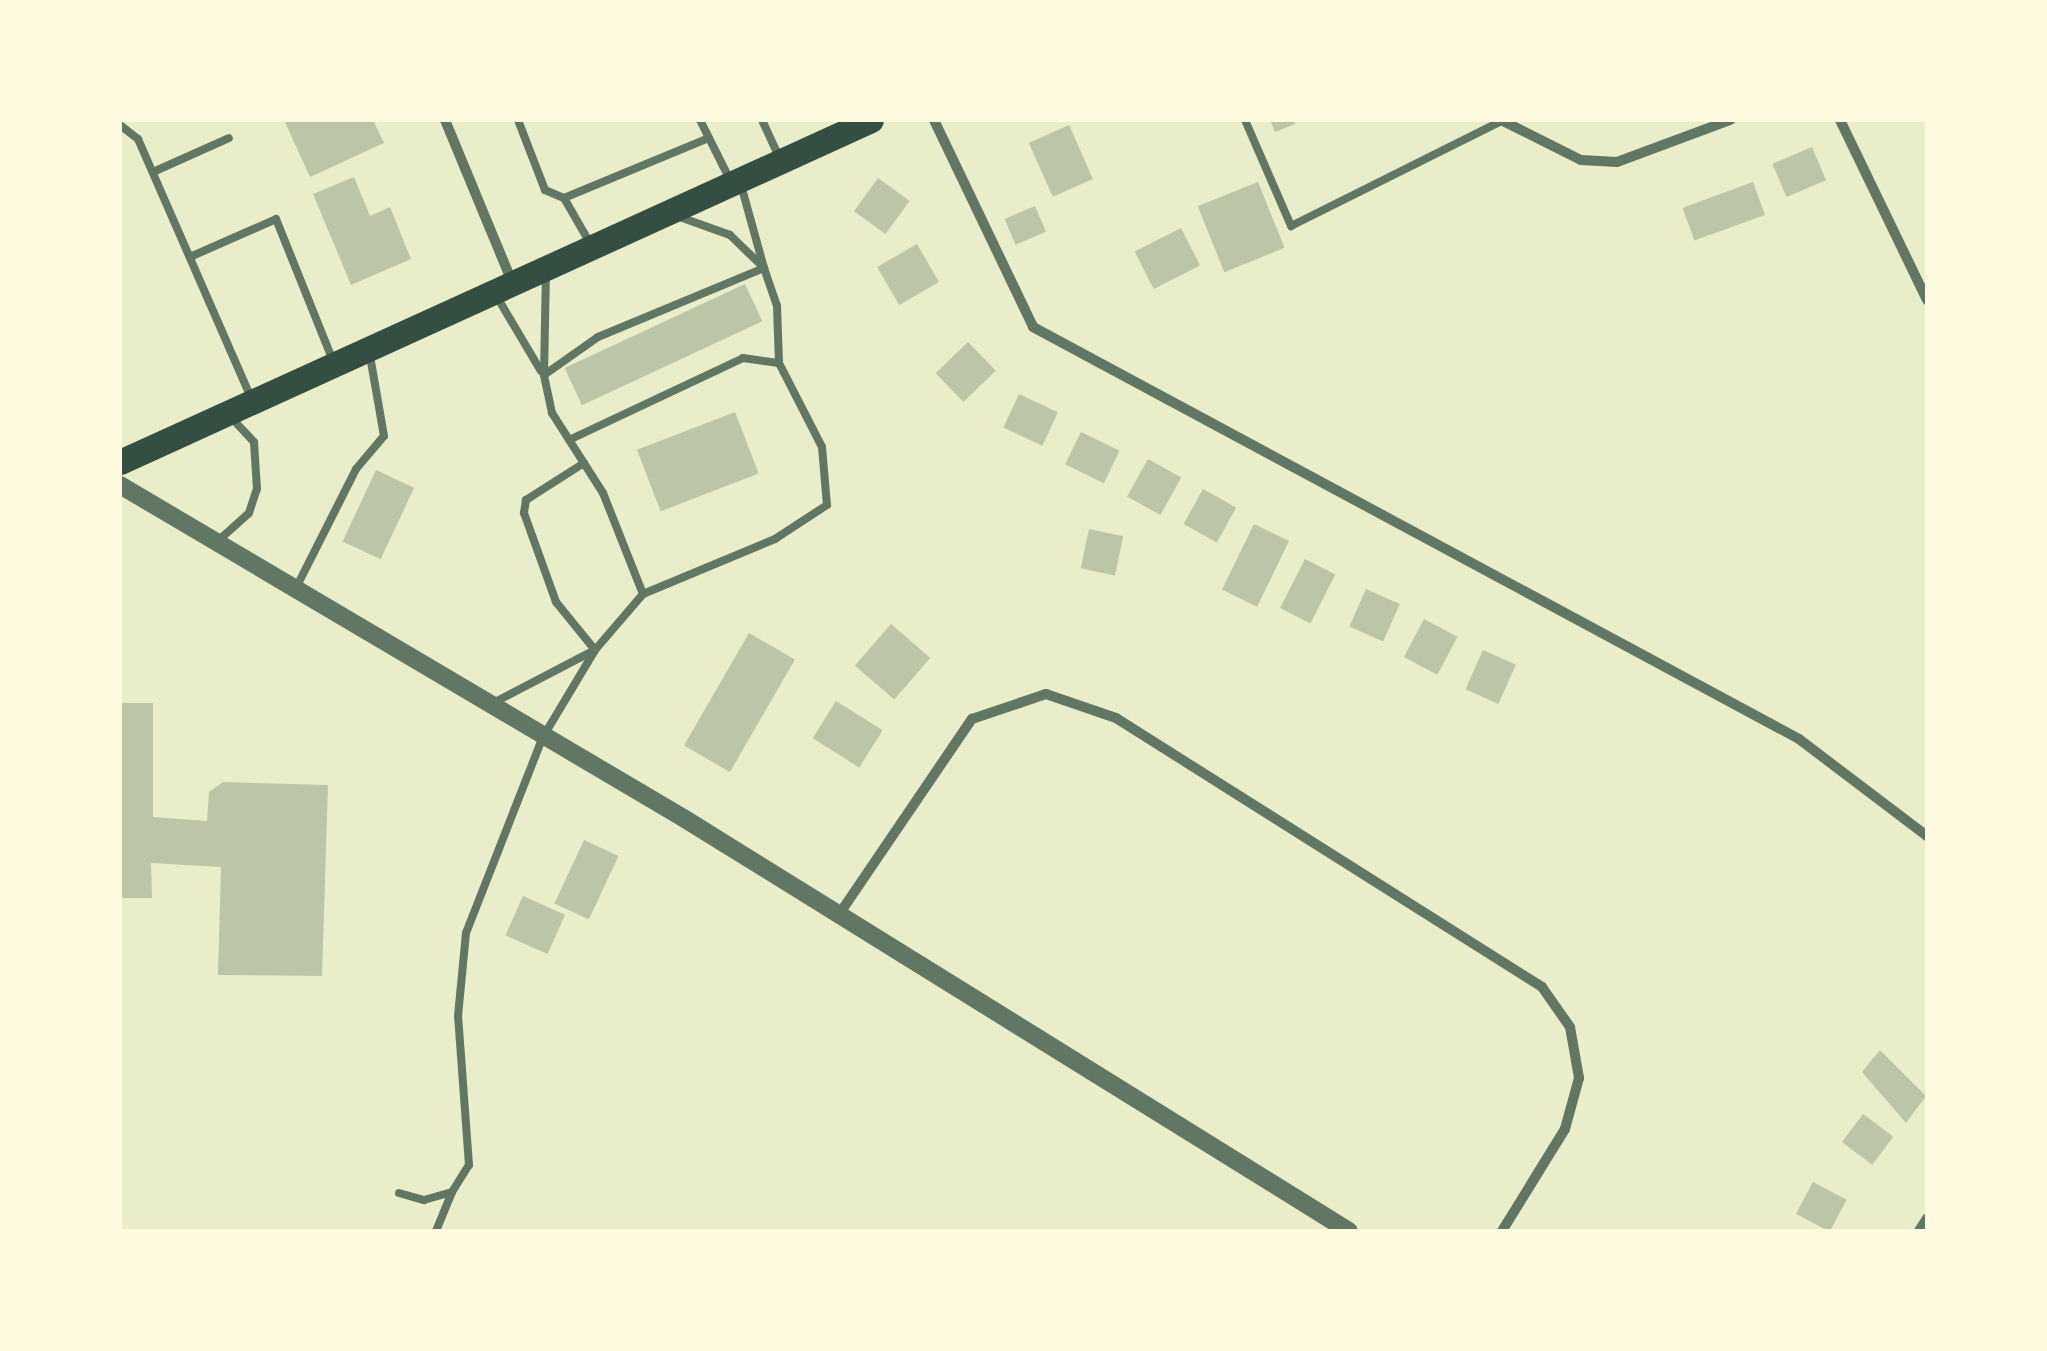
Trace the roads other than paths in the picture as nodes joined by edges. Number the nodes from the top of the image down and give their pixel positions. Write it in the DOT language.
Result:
graph roads {
  1 [pos="445,120"];
  2 [pos="518,120"];
  3 [pos="700,120"];
  4 [pos="762,120"];
  5 [pos="871,120"];
  6 [pos="934,120"];
  7 [pos="1245,120"];
  8 [pos="1502,120"];
  9 [pos="1730,120"];
  10 [pos="1840,120"];
  11 [pos="120,125"];
  12 [pos="229,138"];
  13 [pos="709,138"];
  14 [pos="781,162"];
  15 [pos="152,172"];
  16 [pos="736,182"];
  17 [pos="564,198"];
  18 [pos="668,214"];
  19 [pos="593,248"];
  20 [pos="190,257"];
  21 [pos="764,268"];
  22 [pos="546,270"];
  23 [pos="504,289"];
  24 [pos="1927,300"];
  25 [pos="369,350"];
  26 [pos="778,363"];
  27 [pos="335,366"];
  28 [pos="544,375"];
  29 [pos="253,402"];
  30 [pos="228,413"];
  31 [pos="569,440"];
  32 [pos="120,462"];
  33 [pos="584,463"];
  34 [pos="120,484"];
  35 [pos="216,543"];
  36 [pos="295,590"];
  37 [pos="643,594"];
  38 [pos="595,650"];
  39 [pos="488,705"];
  40 [pos="543,737"];
  41 [pos="1927,836"];
  42 [pos="840,913"];
  43 [pos="452,1192"];
  44 [pos="398,1194"];
  45 [pos="1927,1218"];
  46 [pos="436,1231"];
  47 [pos="1349,1231"];
  48 [pos="1502,1231"];
  49 [pos="1919,1231"];
  1 -- 23 [label="street"];
  2 -- 17 [label="lane"];
  3 -- 13 [label="lane"];
  4 -- 14 [label="lane"];
  5 -- 14 [label="main road"];
  6 -- 41 [label="street"];
  7 -- 8 [label="lane"];
  8 -- 9 [label="street"];
  10 -- 24 [label="street"];
  11 -- 15 [label="lane"];
  12 -- 15 [label="lane"];
  13 -- 16 [label="lane"];
  13 -- 17 [label="lane"];
  14 -- 16 [label="main road"];
  15 -- 20 [label="lane"];
  16 -- 18 [label="main road"];
  16 -- 21 [label="lane"];
  17 -- 19 [label="lane"];
  18 -- 19 [label="main road"];
  18 -- 21 [label="lane"];
  19 -- 22 [label="main road"];
  20 -- 27 [label="lane"];
  20 -- 29 [label="lane"];
  21 -- 26 [label="lane"];
  21 -- 28 [label="lane"];
  22 -- 23 [label="main road"];
  22 -- 28 [label="lane"];
  23 -- 25 [label="main road"];
  23 -- 28 [label="lane"];
  25 -- 27 [label="main road"];
  25 -- 36 [label="lane"];
  26 -- 31 [label="lane"];
  26 -- 37 [label="lane"];
  27 -- 29 [label="main road"];
  28 -- 31 [label="lane"];
  29 -- 30 [label="main road"];
  30 -- 32 [label="main road"];
  30 -- 35 [label="lane"];
  31 -- 33 [label="lane"];
  33 -- 37 [label="lane"];
  33 -- 38 [label="lane"];
  34 -- 35 [label="street"];
  35 -- 36 [label="street"];
  36 -- 39 [label="street"];
  37 -- 38 [label="lane"];
  38 -- 39 [label="lane"];
  38 -- 40 [label="lane"];
  39 -- 40 [label="street"];
  40 -- 42 [label="street"];
  40 -- 43 [label="lane"];
  42 -- 47 [label="street"];
  42 -- 48 [label="street"];
  43 -- 44 [label="lane"];
  43 -- 46 [label="lane"];
  45 -- 49 [label="street"];
}
